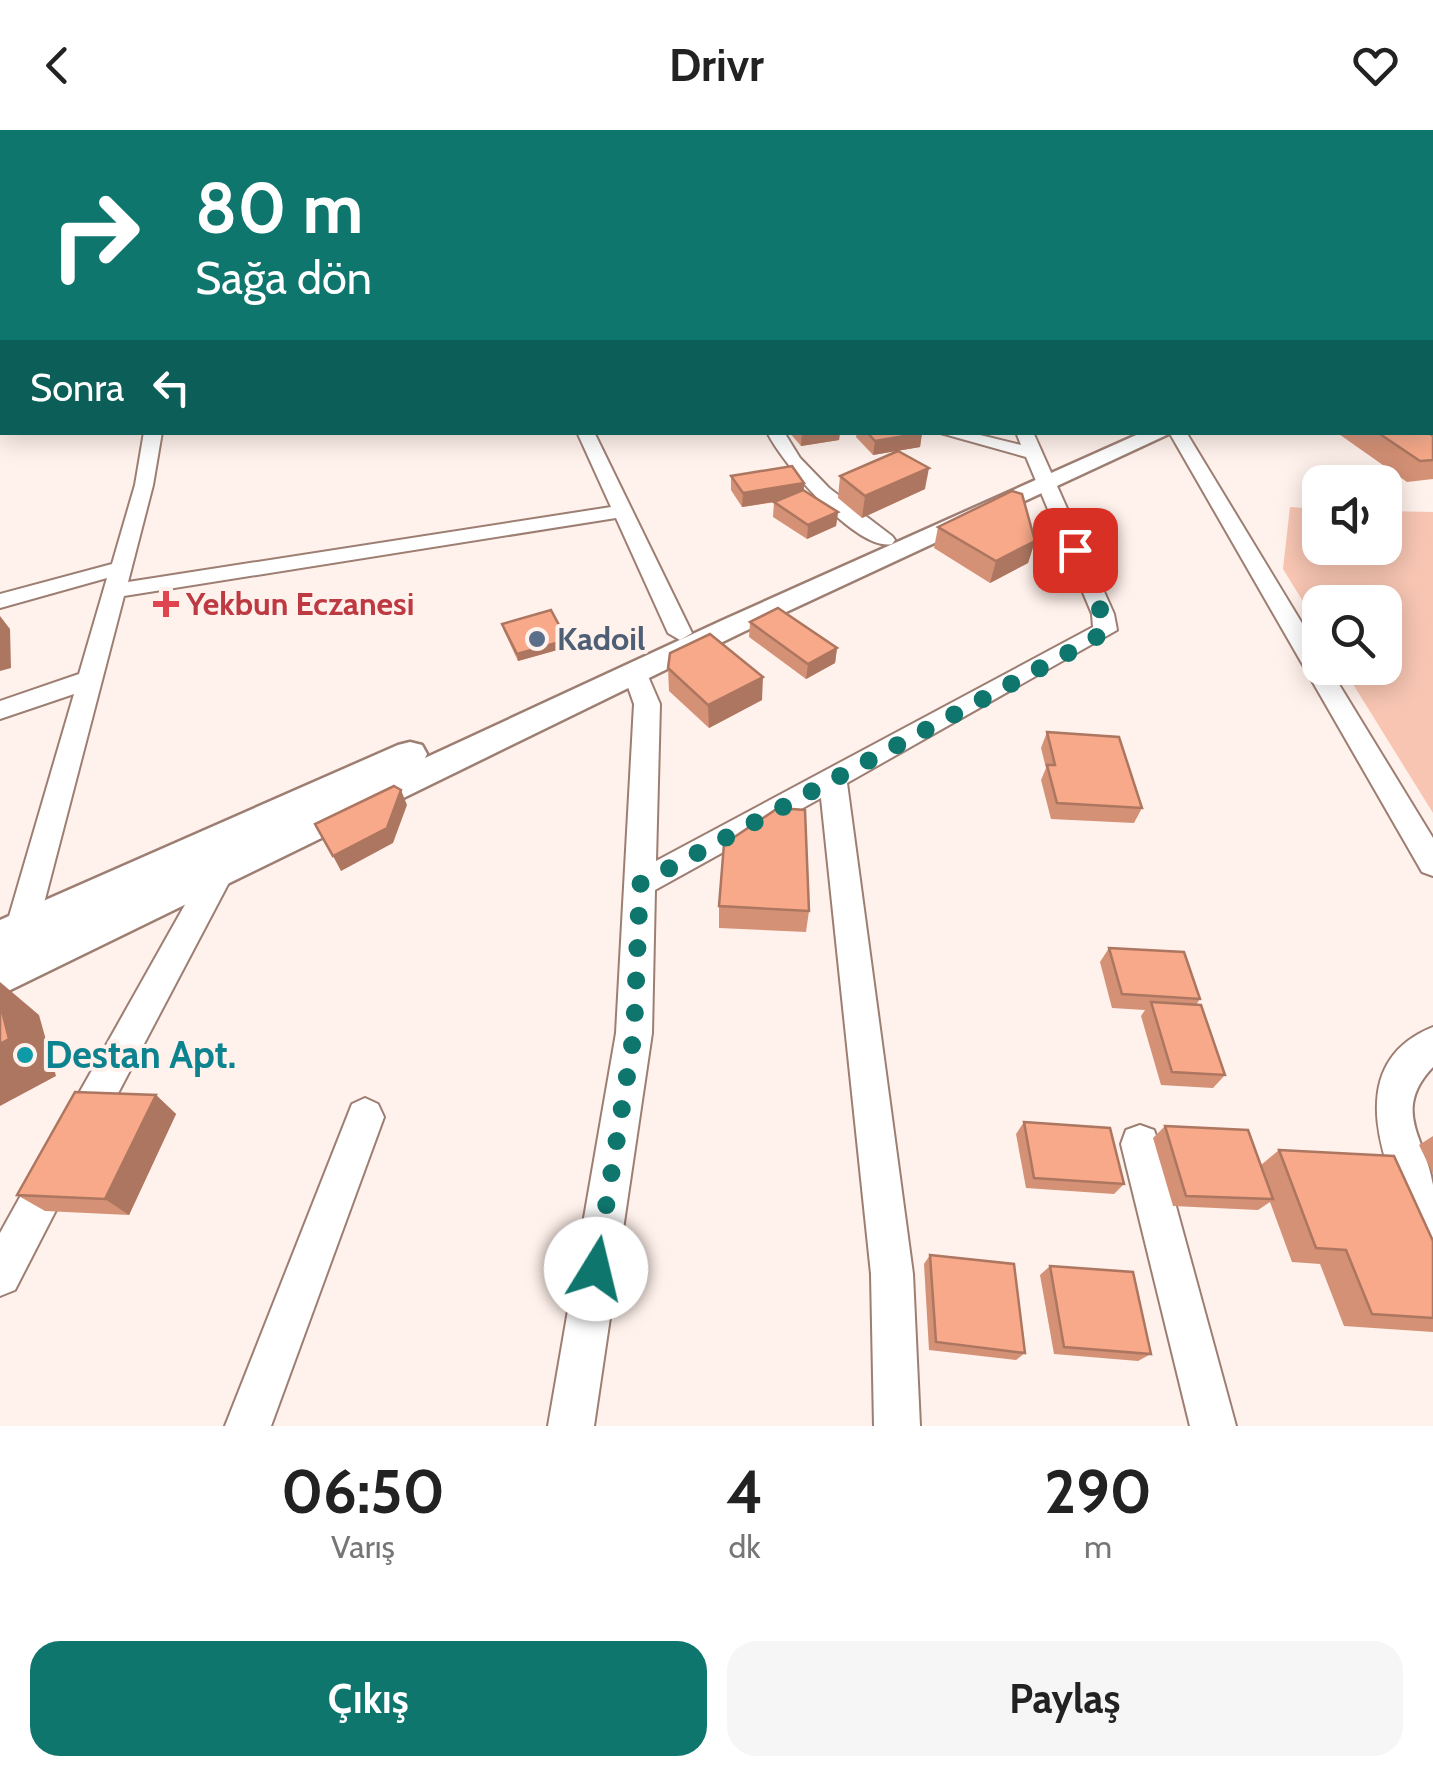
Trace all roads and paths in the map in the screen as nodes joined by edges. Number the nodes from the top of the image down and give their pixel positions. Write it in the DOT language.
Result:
graph roads {
  1 [pos="152,435"];
  2 [pos="586,435"];
  3 [pos="778,435"];
  4 [pos="954,435"];
  5 [pos="1025,435"];
  6 [pos="1120,435"];
  7 [pos="1152,435"];
  8 [pos="1179,435"];
  9 [pos="1041,470"];
  10 [pos="623,511"];
  11 [pos="885,540"];
  12 [pos="118,579"];
  13 [pos="0,601"];
  14 [pos="680,633"];
  15 [pos="635,673"];
  16 [pos="90,679"];
  17 [pos="0,710"];
  18 [pos="833,780"];
  19 [pos="1433,864"];
  20 [pos="220,870"];
  21 [pos="640,884"];
  22 [pos="11,934"];
  23 [pos="0,976"];
  24 [pos="1433,1044"];
  25 [pos="364,1117"];
  26 [pos="1140,1144"];
  27 [pos="1433,1228"];
  28 [pos="0,1274"];
  29 [pos="248,1426"];
  30 [pos="571,1426"];
  31 [pos="897,1426"];
  32 [pos="1212,1426"];
  1 -- 12 [label="street"];
  2 -- 10 [label="street"];
  3 -- 11 [label="street"];
  4 -- 9 [label="street"];
  5 -- 9 [label="street"];
  6 -- 9 [label="street"];
  7 -- 9 [label="street"];
  8 -- 19 [label="street"];
  9 -- 11 [label="street"];
  9 -- 15 [label="street"];
  9 -- 18 [label="street"];
  10 -- 12 [label="street"];
  10 -- 14 [label="street"];
  11 -- 14 [label="street"];
  12 -- 13 [label="street"];
  12 -- 16 [label="street"];
  14 -- 22 [label="street"];
  15 -- 20 [label="street"];
  15 -- 21 [label="street"];
  16 -- 17 [label="street"];
  16 -- 22 [label="street"];
  18 -- 21 [label="street"];
  18 -- 31 [label="street"];
  20 -- 23 [label="street"];
  20 -- 28 [label="street"];
  21 -- 30 [label="street"];
  24 -- 27 [label="street"];
  25 -- 29 [label="street"];
  26 -- 32 [label="street"];
}
